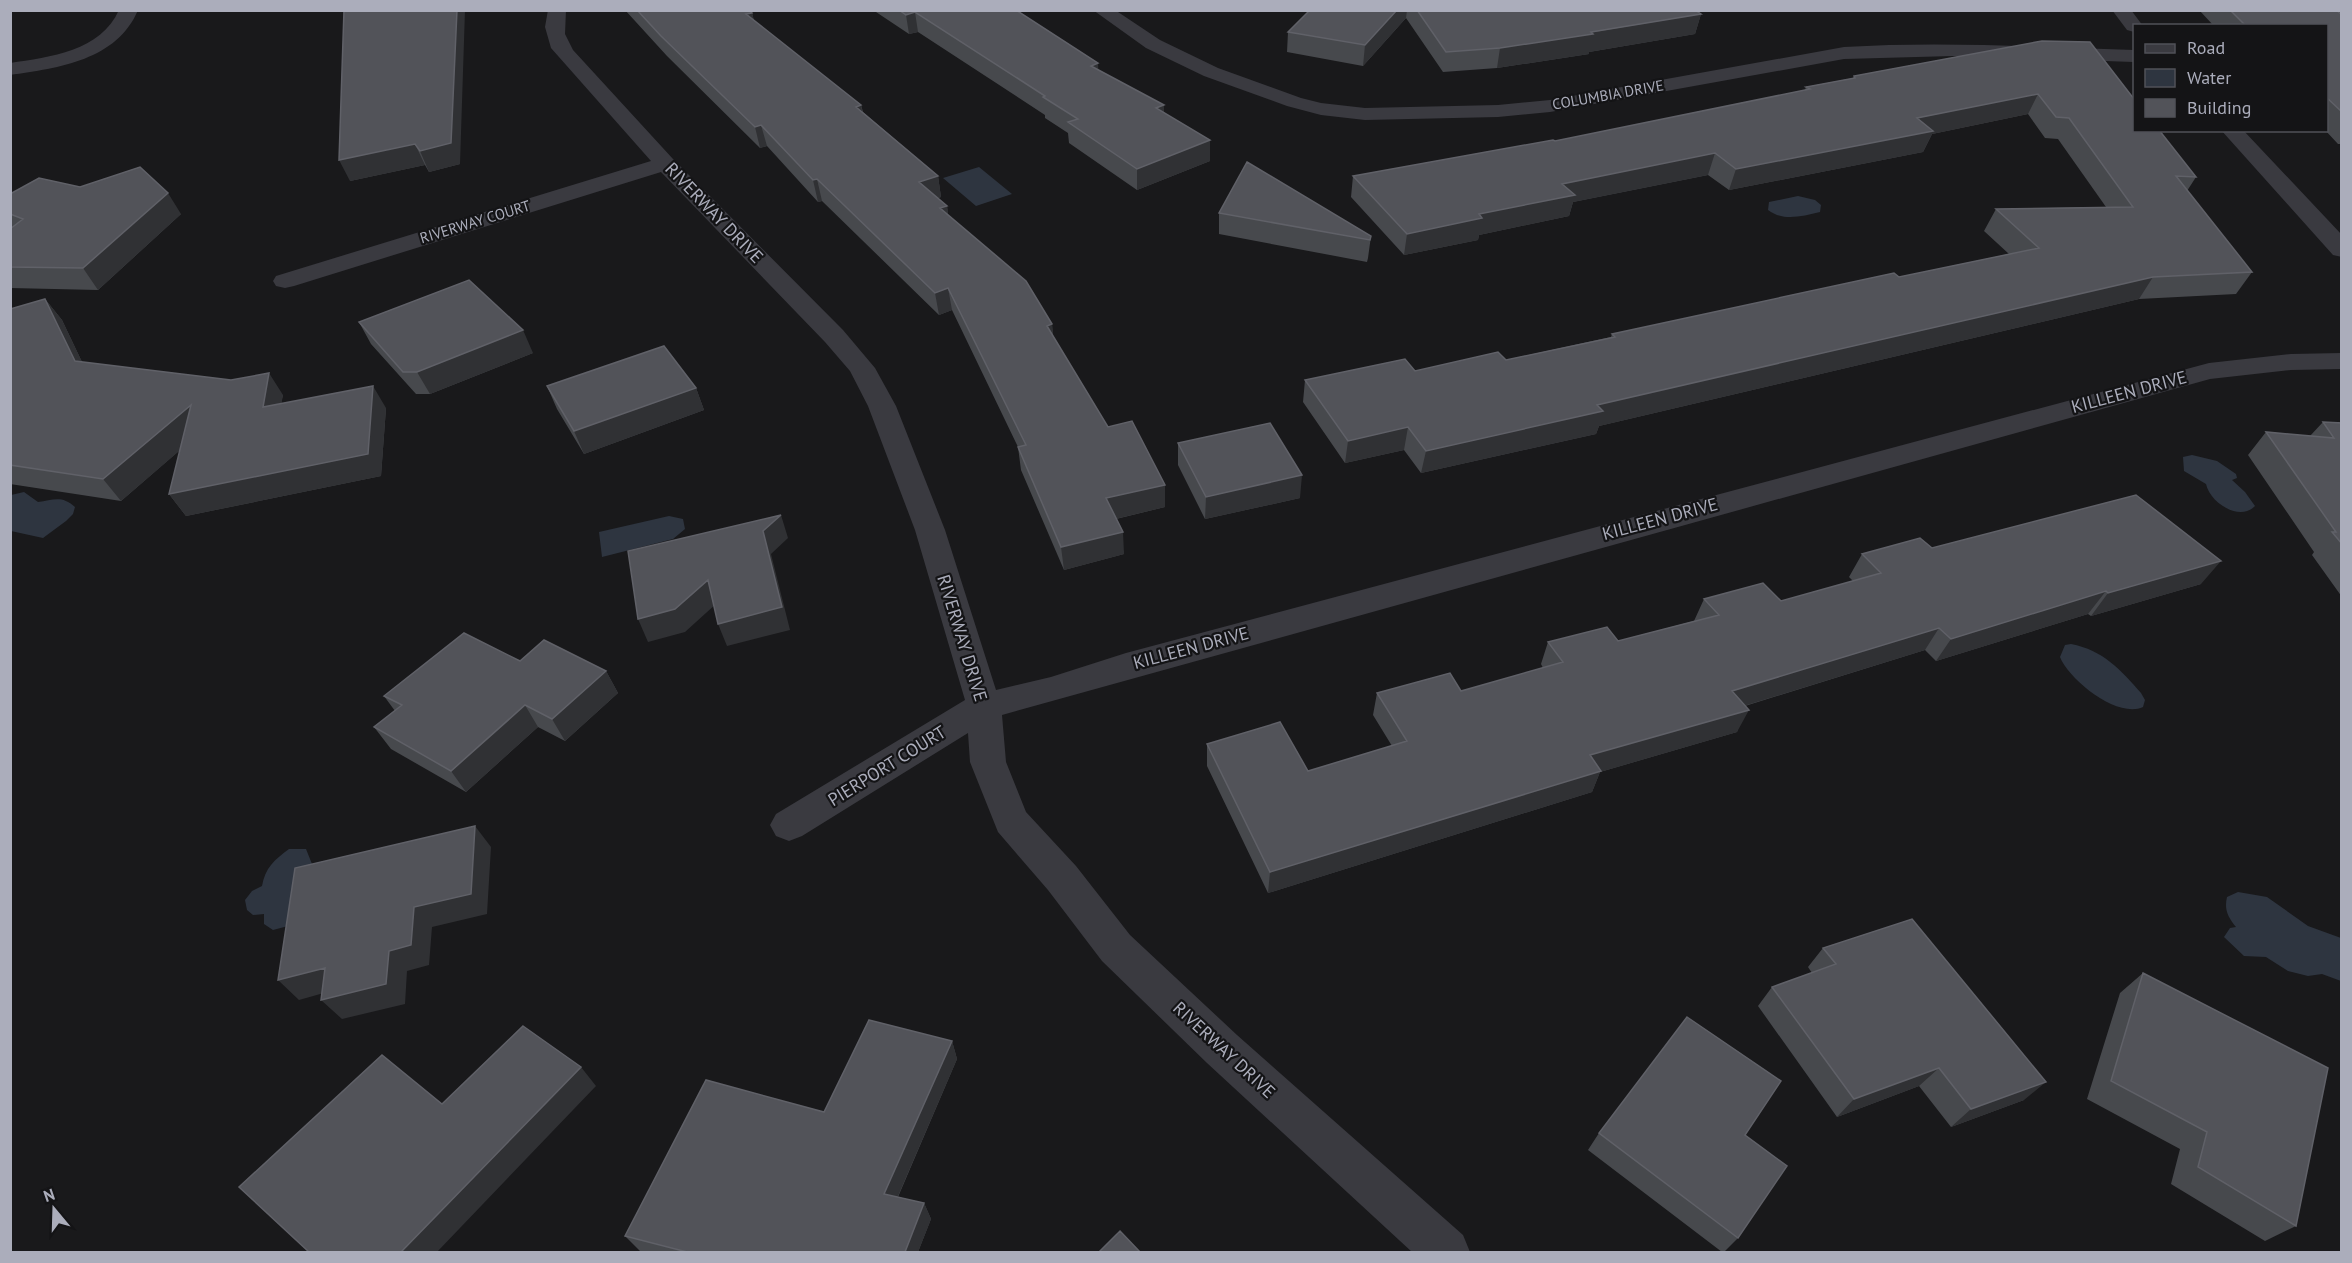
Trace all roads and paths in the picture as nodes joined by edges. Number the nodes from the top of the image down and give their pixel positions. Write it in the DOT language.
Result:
graph roads {
  1 [pos="129,10"];
  2 [pos="557,10"];
  3 [pos="1102,10"];
  4 [pos="2121,10"];
  5 [pos="2133,25"];
  6 [pos="2133,56"];
  7 [pos="10,69"];
  8 [pos="2233,132"];
  9 [pos="665,164"];
  10 [pos="2342,250"];
  11 [pos="285,281"];
  12 [pos="2342,361"];
  13 [pos="984,706"];
  14 [pos="789,825"];
  15 [pos="1446,1252"];
  1 -- 7 [label="street"];
  2 -- 9 [label="street, RIVERWAY DRIVE"];
  3 -- 6 [label="street, COLUMBIA DRIVE"];
  4 -- 5 [label="street"];
  8 -- 10 [label="street"];
  9 -- 11 [label="street, RIVERWAY COURT"];
  9 -- 13 [label="street, RIVERWAY DRIVE"];
  12 -- 13 [label="street, KILLEEN DRIVE"];
  13 -- 14 [label="street, PIERPORT COURT"];
  13 -- 15 [label="street, RIVERWAY DRIVE"];
}
